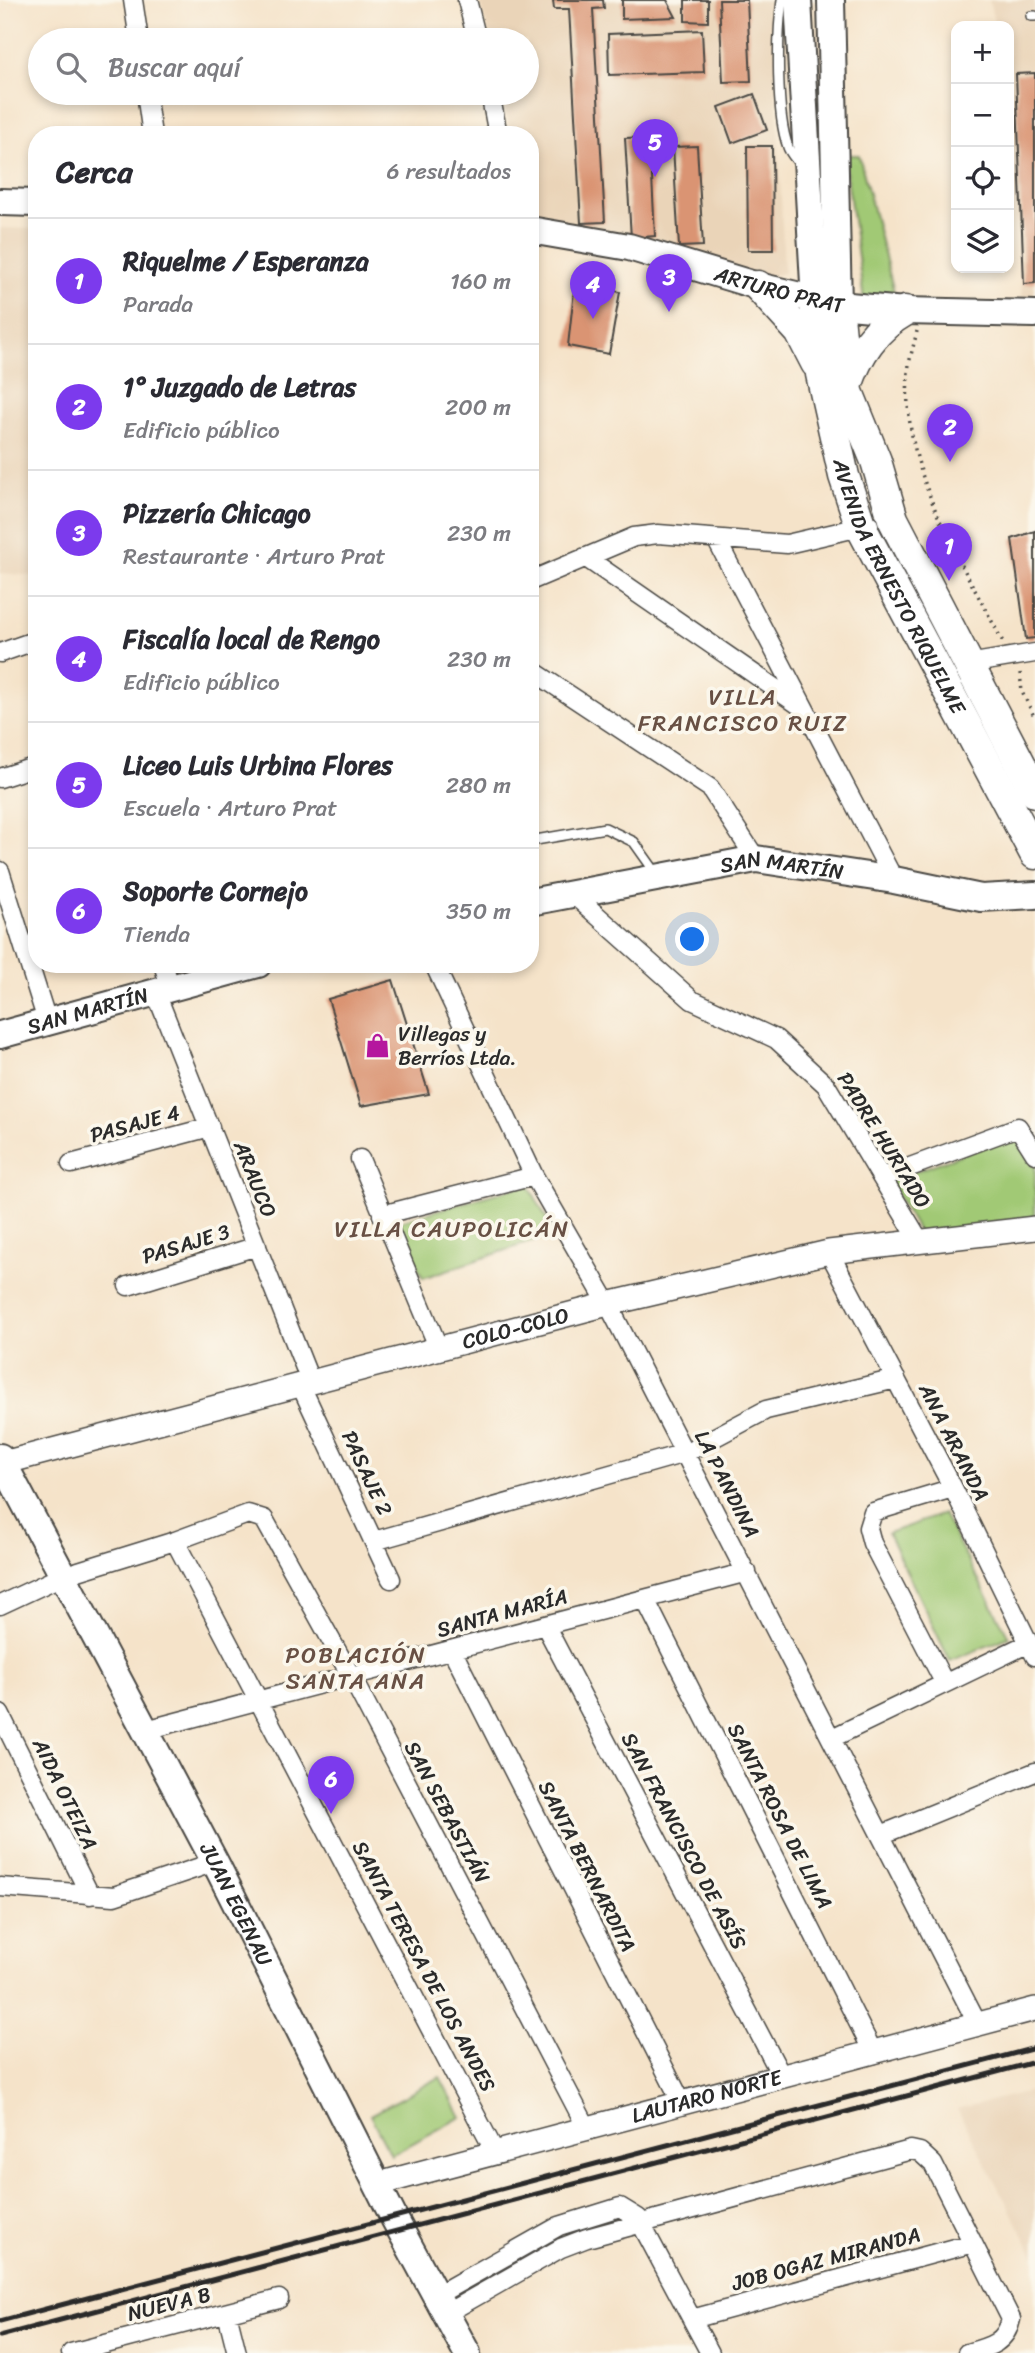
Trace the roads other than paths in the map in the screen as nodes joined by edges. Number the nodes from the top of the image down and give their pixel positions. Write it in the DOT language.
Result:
graph roads {
  1 [pos="133,0"];
  2 [pos="467,0"];
  3 [pos="782,0"];
  4 [pos="798,0"];
  5 [pos="831,0"];
  6 [pos="137,28"];
  7 [pos="474,28"];
  8 [pos="148,105"];
  9 [pos="492,105"];
  10 [pos="151,126"];
  11 [pos="496,126"];
  12 [pos="808,177"];
  13 [pos="0,202"];
  14 [pos="28,203"];
  15 [pos="539,232"];
  16 [pos="758,286"];
  17 [pos="827,303"];
  18 [pos="913,312"];
  19 [pos="1035,314"];
  20 [pos="834,380"];
  21 [pos="893,519"];
  22 [pos="861,527"];
  23 [pos="716,539"];
  24 [pos="585,557"];
  25 [pos="539,577"];
  26 [pos="28,643"];
  27 [pos="0,653"];
  28 [pos="1035,653"];
  29 [pos="968,664"];
  30 [pos="539,675"];
  31 [pos="802,707"];
  32 [pos="28,769"];
  33 [pos="0,778"];
  34 [pos="1035,792"];
  35 [pos="539,839"];
  36 [pos="1035,854"];
  37 [pos="756,859"];
  38 [pos="0,871"];
  39 [pos="659,877"];
  40 [pos="894,880"];
  41 [pos="573,894"];
  42 [pos="1035,895"];
  43 [pos="539,900"];
  44 [pos="4,902"];
  45 [pos="28,968"];
  46 [pos="30,973"];
  47 [pos="210,973"];
  48 [pos="438,973"];
  49 [pos="163,982"];
  50 [pos="47,1021"];
  51 [pos="0,1035"];
  52 [pos="210,1127"];
  53 [pos="1035,1154"];
  54 [pos="360,1159"];
  55 [pos="71,1164"];
  56 [pos="534,1176"];
  57 [pos="883,1177"];
  58 [pos="382,1215"];
  59 [pos="1035,1228"];
  60 [pos="919,1240"];
  61 [pos="257,1246"];
  62 [pos="828,1252"];
  63 [pos="128,1286"];
  64 [pos="608,1304"];
  65 [pos="439,1349"];
  66 [pos="896,1380"];
  67 [pos="306,1384"];
  68 [pos="685,1453"];
  69 [pos="1,1460"];
  70 [pos="953,1488"];
  71 [pos="175,1541"];
  72 [pos="374,1541"];
  73 [pos="747,1572"];
  74 [pos="62,1576"];
  75 [pos="391,1579"];
  76 [pos="645,1599"];
  77 [pos="0,1605"];
  78 [pos="545,1625"];
  79 [pos="1032,1649"];
  80 [pos="452,1650"];
  81 [pos="351,1676"];
  82 [pos="944,1682"];
  83 [pos="259,1701"];
  84 [pos="0,1714"];
  85 [pos="146,1730"];
  86 [pos="832,1738"];
  87 [pos="1035,1772"];
  88 [pos="881,1835"];
  89 [pos="215,1862"];
  90 [pos="0,1887"];
  91 [pos="90,1895"];
  92 [pos="1035,2009"];
  93 [pos="978,2025"];
  94 [pos="874,2054"];
  95 [pos="782,2077"];
  96 [pos="682,2103"];
  97 [pos="587,2128"];
  98 [pos="495,2152"];
  99 [pos="378,2184"];
  100 [pos="641,2224"];
  101 [pos="972,2243"];
  102 [pos="279,2299"];
  103 [pos="442,2304"];
  104 [pos="227,2313"];
  105 [pos="692,2319"];
  106 [pos="71,2353"];
  107 [pos="237,2353"];
  108 [pos="467,2353"];
  109 [pos="710,2353"];
  110 [pos="967,2353"];
  1 -- 6 [label="street"];
  2 -- 7 [label="street"];
  3 -- 12 [label="lane"];
  4 -- 12 [label="main road"];
  5 -- 17 [label="main road"];
  8 -- 10 [label="street"];
  9 -- 11 [label="street"];
  12 -- 17 [label="main road"];
  13 -- 14 [label="main road"];
  15 -- 16 [label="main road, ARTURO PRAT"];
  16 -- 17 [label="main road, ARTURO PRAT"];
  16 -- 20 [label="main road"];
  17 -- 18 [label="main road, ARTURO PRAT"];
  17 -- 20 [label="main road, AVENIDA ERNESTO RIQUELME"];
  18 -- 19 [label="main road, ARTURO PRAT"];
  18 -- 20 [label="main road"];
  20 -- 21 [label="main road, AVENIDA ERNESTO RIQUELME"];
  20 -- 22 [label="main road, AVENIDA ERNESTO RIQUELME"];
  21 -- 22 [label="street"];
  21 -- 29 [label="main road, AVENIDA ERNESTO RIQUELME"];
  22 -- 23 [label="street"];
  22 -- 36 [label="main road, AVENIDA ERNESTO RIQUELME"];
  23 -- 24 [label="street"];
  23 -- 31 [label="street"];
  24 -- 25 [label="street"];
  24 -- 31 [label="street"];
  26 -- 27 [label="street"];
  28 -- 29 [label="street"];
  29 -- 34 [label="main road, AVENIDA ERNESTO RIQUELME"];
  30 -- 37 [label="street"];
  31 -- 40 [label="street"];
  32 -- 33 [label="street"];
  35 -- 39 [label="lane"];
  37 -- 39 [label="main road, SAN MARTÍN"];
  37 -- 40 [label="main road, SAN MARTÍN"];
  38 -- 44 [label="street"];
  39 -- 41 [label="main road, SAN MARTÍN"];
  40 -- 42 [label="main road, SAN MARTÍN"];
  41 -- 43 [label="main road, SAN MARTÍN"];
  41 -- 57 [label="street, PADRE HURTADO"];
  44 -- 45 [label="street"];
  46 -- 50 [label="street"];
  47 -- 49 [label="main road, SAN MARTÍN"];
  48 -- 56 [label="street, LA PANDINA"];
  49 -- 50 [label="main road, SAN MARTÍN"];
  49 -- 52 [label="street, ARAUCO"];
  50 -- 51 [label="main road, SAN MARTÍN"];
  52 -- 55 [label="street, PASAJE 4"];
  52 -- 61 [label="street, ARAUCO"];
  53 -- 57 [label="street"];
  54 -- 58 [label="street"];
  56 -- 58 [label="street"];
  56 -- 64 [label="street, LA PANDINA"];
  57 -- 60 [label="street, PADRE HURTADO"];
  58 -- 65 [label="street"];
  59 -- 60 [label="street, COLO-COLO"];
  60 -- 62 [label="street, COLO-COLO"];
  61 -- 63 [label="street, PASAJE 3"];
  61 -- 67 [label="street, ARAUCO"];
  62 -- 64 [label="street, COLO-COLO"];
  62 -- 66 [label="street, ANA ARANDA"];
  64 -- 65 [label="street, COLO-COLO"];
  64 -- 68 [label="street, LA PANDINA"];
  65 -- 67 [label="street, COLO-COLO"];
  66 -- 68 [label="street"];
  66 -- 70 [label="street, ANA ARANDA"];
  67 -- 69 [label="street, COLO-COLO"];
  67 -- 72 [label="street, PASAJE 2"];
  68 -- 72 [label="street"];
  68 -- 73 [label="street, LA PANDINA"];
  69 -- 74 [label="main road, JUAN EGENAU"];
  70 -- 79 [label="street, ANA ARANDA"];
  70 -- 82 [label="street"];
  71 -- 74 [label="street"];
  71 -- 81 [label="street, SAN SEBASTIÁN"];
  71 -- 83 [label="street, SANTA TERESA DE LOS ANDES"];
  72 -- 75 [label="street, PASAJE 2"];
  73 -- 76 [label="street, SANTA MARÍA"];
  73 -- 86 [label="street, LA PANDINA"];
  74 -- 77 [label="street"];
  74 -- 85 [label="main road, JUAN EGENAU"];
  76 -- 78 [label="street, SANTA MARÍA"];
  76 -- 94 [label="street, SANTA ROSA DE LIMA"];
  78 -- 80 [label="street, SANTA MARÍA"];
  78 -- 95 [label="street, SAN FRANCISCO DE ASÍS"];
  79 -- 82 [label="street"];
  80 -- 81 [label="street, SANTA MARÍA"];
  80 -- 96 [label="street, SANTA BERNARDITA"];
  81 -- 83 [label="street, SANTA MARÍA"];
  81 -- 97 [label="street, SAN SEBASTIÁN"];
  82 -- 86 [label="street"];
  83 -- 85 [label="street, SANTA MARÍA"];
  83 -- 98 [label="street, SANTA TERESA DE LOS ANDES"];
  84 -- 91 [label="street, AIDA OTEIZA"];
  85 -- 89 [label="main road, JUAN EGENAU"];
  86 -- 88 [label="street, LA PANDINA"];
  87 -- 88 [label="street"];
  88 -- 93 [label="street, LA PANDINA"];
  89 -- 91 [label="street"];
  89 -- 99 [label="main road, JUAN EGENAU"];
  90 -- 91 [label="street"];
  92 -- 93 [label="street, LAUTARO NORTE"];
  93 -- 94 [label="street, LAUTARO NORTE"];
  94 -- 95 [label="street, LAUTARO NORTE"];
  95 -- 96 [label="street, LAUTARO NORTE"];
  96 -- 97 [label="street, LAUTARO NORTE"];
  97 -- 98 [label="street, LAUTARO NORTE"];
  98 -- 99 [label="street, LAUTARO NORTE"];
  99 -- 103 [label="main road, JUAN EGENAU"];
  100 -- 101 [label="street"];
  100 -- 103 [label="street"];
  100 -- 105 [label="street"];
  101 -- 105 [label="street, JOB OGAZ MIRANDA"];
  101 -- 110 [label="street"];
  102 -- 104 [label="street, NUEVA B"];
  103 -- 108 [label="main road, JUAN EGENAU"];
  104 -- 106 [label="street, NUEVA B"];
  104 -- 107 [label="street"];
  105 -- 109 [label="street"];
}
